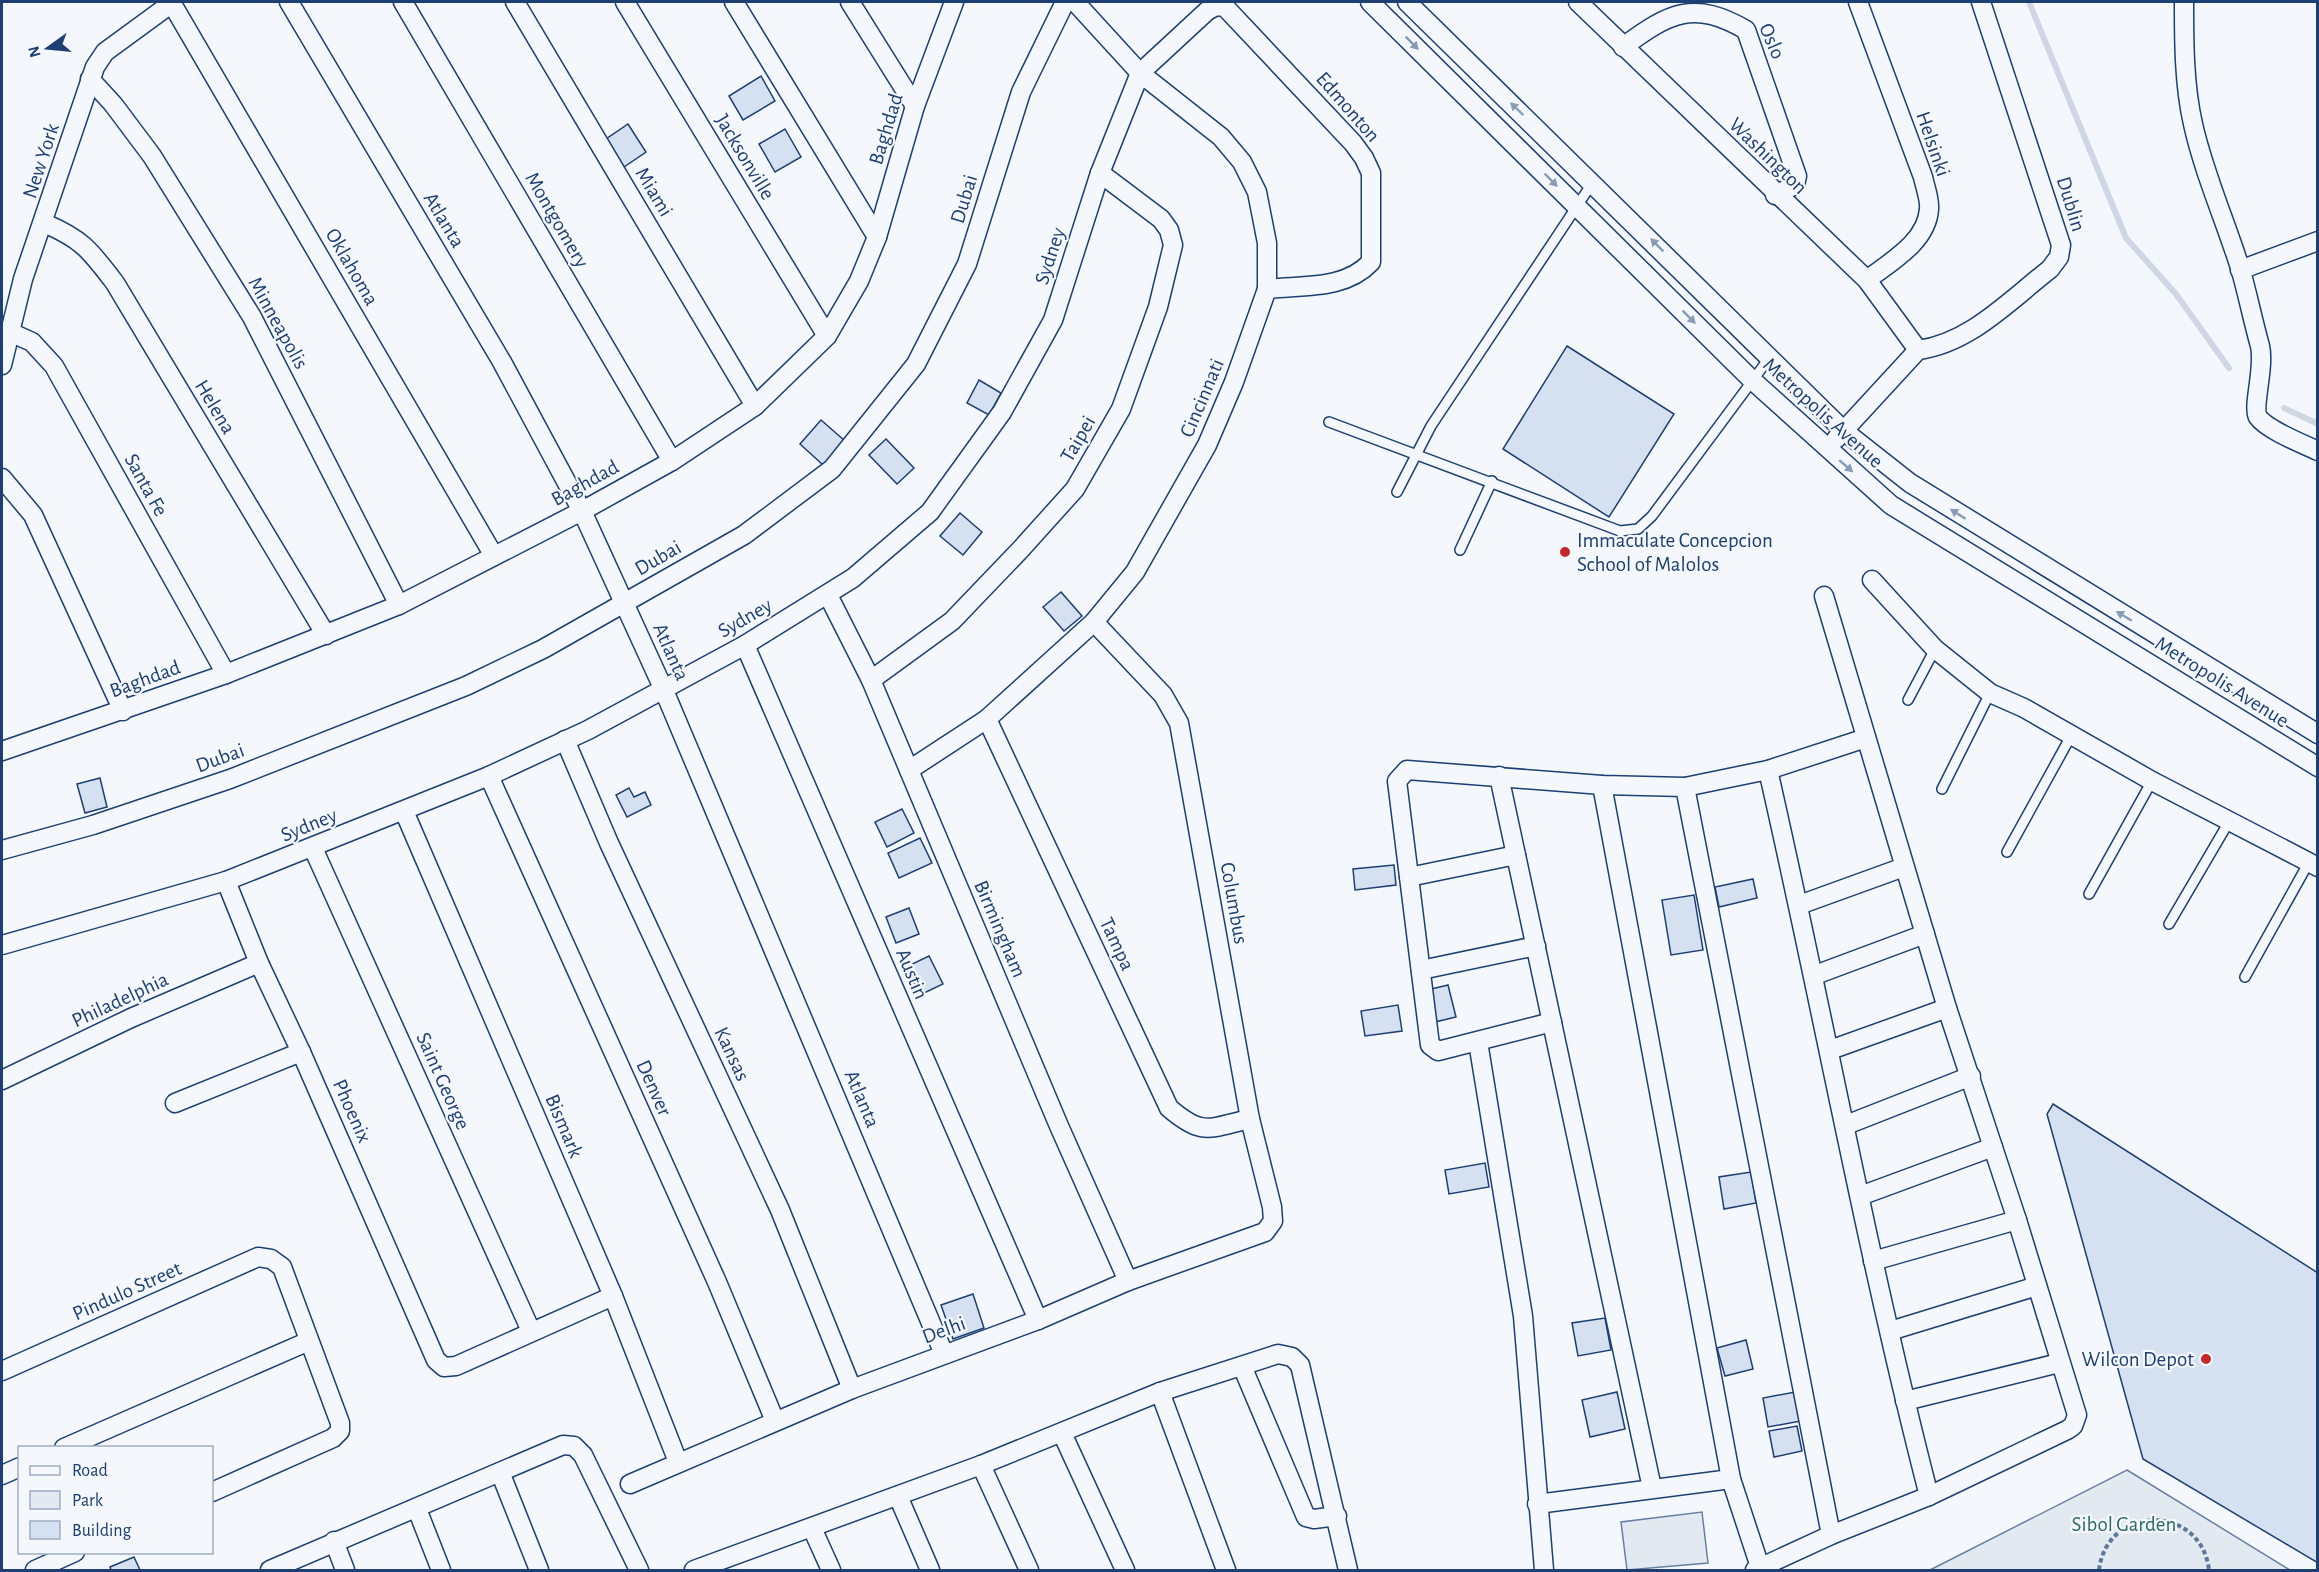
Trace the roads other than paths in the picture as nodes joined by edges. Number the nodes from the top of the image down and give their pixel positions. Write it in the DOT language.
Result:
graph roads {
  1 [pos="172,2"];
  2 [pos="289,2"];
  3 [pos="403,2"];
  4 [pos="515,2"];
  5 [pos="625,2"];
  6 [pos="734,2"];
  7 [pos="850,2"];
  8 [pos="954,2"];
  9 [pos="1065,2"];
  10 [pos="1075,2"];
  11 [pos="1371,2"];
  12 [pos="1407,2"];
  13 [pos="1578,2"];
  14 [pos="1858,2"];
  15 [pos="1981,2"];
  16 [pos="2184,2"];
  17 [pos="1225,7"];
  18 [pos="1623,47"];
  19 [pos="1140,73"];
  20 [pos="90,79"];
  21 [pos="915,106"];
  22 [pos="1100,173"];
  23 [pos="1593,182"];
  24 [pos="1775,195"];
  25 [pos="1577,206"];
  26 [pos="44,223"];
  27 [pos="877,237"];
  28 [pos="2318,241"];
  29 [pos="2240,270"];
  30 [pos="1867,280"];
  31 [pos="1267,289"];
  32 [pos="12,333"];
  33 [pos="827,336"];
  34 [pos="1918,350"];
  35 [pos="1770,357"];
  36 [pos="2,365"];
  37 [pos="1752,380"];
  38 [pos="755,406"];
  39 [pos="1329,422"];
  40 [pos="1844,431"];
  41 [pos="1826,449"];
  42 [pos="2318,451"];
  43 [pos="1416,454"];
  44 [pos="672,461"];
  45 [pos="2,478"];
  46 [pos="1492,482"];
  47 [pos="1397,492"];
  48 [pos="582,511"];
  49 [pos="1460,550"];
  50 [pos="494,556"];
  51 [pos="1872,580"];
  52 [pos="828,595"];
  53 [pos="1824,596"];
  54 [pos="625,603"];
  55 [pos="399,605"];
  56 [pos="1094,622"];
  57 [pos="326,635"];
  58 [pos="745,645"];
  59 [pos="1935,649"];
  60 [pos="226,674"];
  61 [pos="871,680"];
  62 [pos="663,688"];
  63 [pos="1990,693"];
  64 [pos="1908,700"];
  65 [pos="123,711"];
  66 [pos="987,719"];
  67 [pos="2318,734"];
  68 [pos="2071,736"];
  69 [pos="1866,738"];
  70 [pos="565,740"];
  71 [pos="2,751"];
  72 [pos="2318,767"];
  73 [pos="909,770"];
  74 [pos="1768,770"];
  75 [pos="489,776"];
  76 [pos="1499,776"];
  77 [pos="2152,781"];
  78 [pos="1602,785"];
  79 [pos="1684,787"];
  80 [pos="1942,789"];
  81 [pos="404,811"];
  82 [pos="2231,819"];
  83 [pos="313,848"];
  84 [pos="2,850"];
  85 [pos="2007,852"];
  86 [pos="1516,855"];
  87 [pos="2313,864"];
  88 [pos="1904,867"];
  89 [pos="1409,877"];
  90 [pos="226,881"];
  91 [pos="2089,894"];
  92 [pos="1799,905"];
  93 [pos="2169,924"];
  94 [pos="1925,934"];
  95 [pos="2,945"];
  96 [pos="1536,946"];
  97 [pos="259,963"];
  98 [pos="1421,970"];
  99 [pos="1815,975"];
  100 [pos="2245,977"];
  101 [pos="1947,1008"];
  102 [pos="1552,1022"];
  103 [pos="1478,1042"];
  104 [pos="1830,1050"];
  105 [pos="301,1052"];
  106 [pos="1971,1076"];
  107 [pos="2,1080"];
  108 [pos="176,1103"];
  109 [pos="1250,1119"];
  110 [pos="1846,1125"];
  111 [pos="1993,1147"];
  112 [pos="1860,1196"];
  113 [pos="2017,1220"];
  114 [pos="1273,1221"];
  115 [pos="1873,1261"];
  116 [pos="1128,1281"];
  117 [pos="2037,1286"];
  118 [pos="613,1296"];
  119 [pos="1038,1320"];
  120 [pos="531,1331"];
  121 [pos="1890,1331"];
  122 [pos="309,1341"];
  123 [pos="944,1354"];
  124 [pos="2059,1363"];
  125 [pos="1242,1366"];
  126 [pos="2,1371"];
  127 [pos="852,1389"];
  128 [pos="1160,1392"];
  129 [pos="1905,1401"];
  130 [pos="775,1421"];
  131 [pos="1062,1433"];
  132 [pos="69,1446"];
  133 [pos="678,1462"];
  134 [pos="981,1465"];
  135 [pos="18,1468"];
  136 [pos="500,1472"];
  137 [pos="2,1475"];
  138 [pos="1731,1479"];
  139 [pos="630,1484"];
  140 [pos="1652,1488"];
  141 [pos="213,1492"];
  142 [pos="898,1496"];
  143 [pos="1929,1496"];
  144 [pos="1537,1504"];
  145 [pos="417,1509"];
  146 [pos="1337,1516"];
  147 [pos="812,1528"];
  148 [pos="1831,1535"];
  149 [pos="334,1541"];
  150 [pos="70,1554"];
  151 [pos="728,1564"];
  152 [pos="1758,1569"];
  153 [pos="34,1570"];
  154 [pos="270,1570"];
  155 [pos="345,1570"];
  156 [pos="441,1570"];
  157 [pos="540,1570"];
  158 [pos="639,1570"];
  159 [pos="694,1570"];
  160 [pos="831,1570"];
  161 [pos="930,1570"];
  162 [pos="1029,1570"];
  163 [pos="1125,1570"];
  164 [pos="1226,1570"];
  165 [pos="1348,1570"];
  166 [pos="1545,1570"];
  1 -- 20 [label="street, New York"];
  1 -- 50 [label="street, Oklahoma"];
  2 -- 48 [label="street, Atlanta"];
  3 -- 44 [label="street, Montgomery"];
  4 -- 38 [label="street, Miami"];
  5 -- 33 [label="street, Jacksonville"];
  6 -- 27 [label="street"];
  7 -- 21 [label="street"];
  8 -- 21 [label="street, Baghdad"];
  9 -- 54 [label="street, Dubai"];
  10 -- 19 [label="street, Cincinnati"];
  11 -- 25 [label="street, Metropolis Avenue, one-way"];
  23 -- 12 [label="street, Metropolis Avenue, one-way"];
  13 -- 18 [label="street, Washington"];
  14 -- 30 [label="street, Helsinki"];
  15 -- 34 [label="street, Dublin"];
  16 -- 29 [label="street"];
  17 -- 19 [label="street, Sydney"];
  17 -- 31 [label="street, Edmonton"];
  18 -- 24 [label="street, Washington"];
  18 -- 24 [label="street, Oslo"];
  19 -- 22 [label="street, Sydney"];
  19 -- 31 [label="street, Cincinnati"];
  20 -- 26 [label="street, New York"];
  20 -- 55 [label="street, Minneapolis"];
  21 -- 27 [label="street, Baghdad"];
  22 -- 52 [label="street, Sydney"];
  22 -- 61 [label="street, Taipei"];
  23 -- 25 [label="lane"];
  35 -- 23 [label="street, Metropolis Avenue, one-way"];
  24 -- 30 [label="street, Washington"];
  25 -- 37 [label="street, Metropolis Avenue, one-way"];
  25 -- 43 [label="lane"];
  26 -- 32 [label="street, New York"];
  26 -- 57 [label="street, Helena"];
  27 -- 33 [label="street, Baghdad"];
  28 -- 29 [label="street"];
  29 -- 42 [label="street"];
  30 -- 34 [label="street, Washington"];
  31 -- 56 [label="street, Cincinnati"];
  32 -- 36 [label="street, New York"];
  32 -- 60 [label="street, Santa Fe"];
  33 -- 38 [label="street, Baghdad"];
  34 -- 40 [label="street"];
  35 -- 37 [label="lane"];
  35 -- 40 [label="street, Metropolis Avenue"];
  37 -- 41 [label="street, Metropolis Avenue"];
  37 -- 46 [label="lane"];
  38 -- 44 [label="street, Baghdad"];
  39 -- 43 [label="lane"];
  40 -- 41 [label="street"];
  67 -- 40 [label="street, Metropolis Avenue, one-way"];
  41 -- 72 [label="street, Metropolis Avenue, one-way"];
  43 -- 46 [label="lane"];
  43 -- 47 [label="lane"];
  44 -- 48 [label="street, Baghdad"];
  45 -- 65 [label="street"];
  46 -- 49 [label="lane"];
  48 -- 50 [label="street, Baghdad"];
  48 -- 54 [label="street, Atlanta"];
  50 -- 55 [label="street, Baghdad"];
  51 -- 59 [label="street"];
  52 -- 58 [label="street, Sydney"];
  52 -- 61 [label="street, Birmingham"];
  53 -- 69 [label="street"];
  54 -- 62 [label="street, Atlanta"];
  54 -- 84 [label="street, Dubai"];
  55 -- 57 [label="street, Baghdad"];
  56 -- 66 [label="street, Cincinnati"];
  56 -- 109 [label="street, Columbus"];
  57 -- 60 [label="street, Baghdad"];
  58 -- 62 [label="street, Sydney"];
  58 -- 119 [label="street, Austin"];
  59 -- 63 [label="street"];
  59 -- 64 [label="lane"];
  60 -- 65 [label="street, Baghdad"];
  61 -- 73 [label="street, Birmingham"];
  62 -- 70 [label="street, Sydney"];
  62 -- 123 [label="street, Atlanta"];
  63 -- 68 [label="street"];
  63 -- 80 [label="lane"];
  65 -- 71 [label="street, Baghdad"];
  66 -- 73 [label="street, Cincinnati"];
  66 -- 109 [label="street, Tampa"];
  68 -- 77 [label="street"];
  68 -- 85 [label="lane"];
  69 -- 74 [label="street"];
  69 -- 88 [label="street"];
  70 -- 75 [label="street, Sydney"];
  70 -- 127 [label="street, Kansas"];
  73 -- 116 [label="street, Birmingham"];
  74 -- 79 [label="street"];
  74 -- 92 [label="street"];
  75 -- 81 [label="street, Sydney"];
  75 -- 130 [label="street, Denver"];
  76 -- 78 [label="street"];
  76 -- 86 [label="street"];
  76 -- 89 [label="street"];
  77 -- 82 [label="street"];
  77 -- 91 [label="lane"];
  78 -- 79 [label="street"];
  78 -- 138 [label="street"];
  79 -- 148 [label="street"];
  81 -- 83 [label="street, Sydney"];
  81 -- 118 [label="street, Bismark"];
  82 -- 87 [label="street"];
  82 -- 93 [label="lane"];
  83 -- 90 [label="street, Sydney"];
  83 -- 120 [label="street, Saint George"];
  86 -- 89 [label="street"];
  86 -- 96 [label="street"];
  87 -- 100 [label="lane"];
  88 -- 92 [label="street"];
  88 -- 94 [label="street"];
  89 -- 98 [label="street"];
  90 -- 95 [label="street, Sydney"];
  90 -- 97 [label="street, Phoenix"];
  92 -- 99 [label="street"];
  94 -- 99 [label="street"];
  94 -- 101 [label="street"];
  96 -- 98 [label="street"];
  96 -- 102 [label="street"];
  97 -- 105 [label="street, Phoenix"];
  97 -- 107 [label="street, Philadelphia"];
  98 -- 103 [label="street"];
  99 -- 104 [label="street"];
  101 -- 104 [label="street"];
  101 -- 106 [label="street"];
  102 -- 103 [label="street"];
  102 -- 140 [label="street"];
  103 -- 144 [label="street"];
  104 -- 110 [label="street"];
  105 -- 108 [label="street"];
  105 -- 120 [label="street, Phoenix"];
  106 -- 110 [label="street"];
  106 -- 111 [label="street"];
  109 -- 114 [label="street, Columbus"];
  110 -- 112 [label="street"];
  111 -- 112 [label="street"];
  111 -- 113 [label="street"];
  112 -- 115 [label="street"];
  113 -- 115 [label="street"];
  113 -- 117 [label="street"];
  114 -- 116 [label="street, Delhi"];
  115 -- 121 [label="street"];
  116 -- 119 [label="street, Delhi"];
  117 -- 121 [label="street"];
  117 -- 124 [label="street"];
  118 -- 120 [label="street"];
  118 -- 133 [label="street, Bismark"];
  119 -- 123 [label="street, Delhi"];
  121 -- 129 [label="street"];
  122 -- 126 [label="street, Pindulo Street"];
  122 -- 132 [label="street"];
  122 -- 141 [label="street"];
  123 -- 127 [label="street, Delhi"];
  124 -- 129 [label="street"];
  124 -- 143 [label="street"];
  125 -- 128 [label="street"];
  125 -- 146 [label="street"];
  125 -- 146 [label="street"];
  127 -- 130 [label="street, Delhi"];
  128 -- 131 [label="street"];
  128 -- 164 [label="street"];
  129 -- 143 [label="street"];
  130 -- 133 [label="street, Delhi"];
  131 -- 134 [label="street"];
  131 -- 163 [label="street"];
  133 -- 139 [label="street, Delhi"];
  134 -- 142 [label="street"];
  134 -- 162 [label="street"];
  135 -- 137 [label="street"];
  136 -- 145 [label="street"];
  136 -- 157 [label="street"];
  136 -- 158 [label="street"];
  138 -- 140 [label="street"];
  138 -- 152 [label="street"];
  140 -- 144 [label="street"];
  142 -- 147 [label="street"];
  142 -- 161 [label="street"];
  143 -- 148 [label="street"];
  144 -- 166 [label="street"];
  145 -- 149 [label="street"];
  145 -- 156 [label="street"];
  146 -- 165 [label="street"];
  147 -- 151 [label="street"];
  147 -- 160 [label="street"];
  148 -- 152 [label="street"];
  149 -- 154 [label="street"];
  149 -- 155 [label="street"];
  150 -- 153 [label="street"];
  151 -- 159 [label="street"];
}
